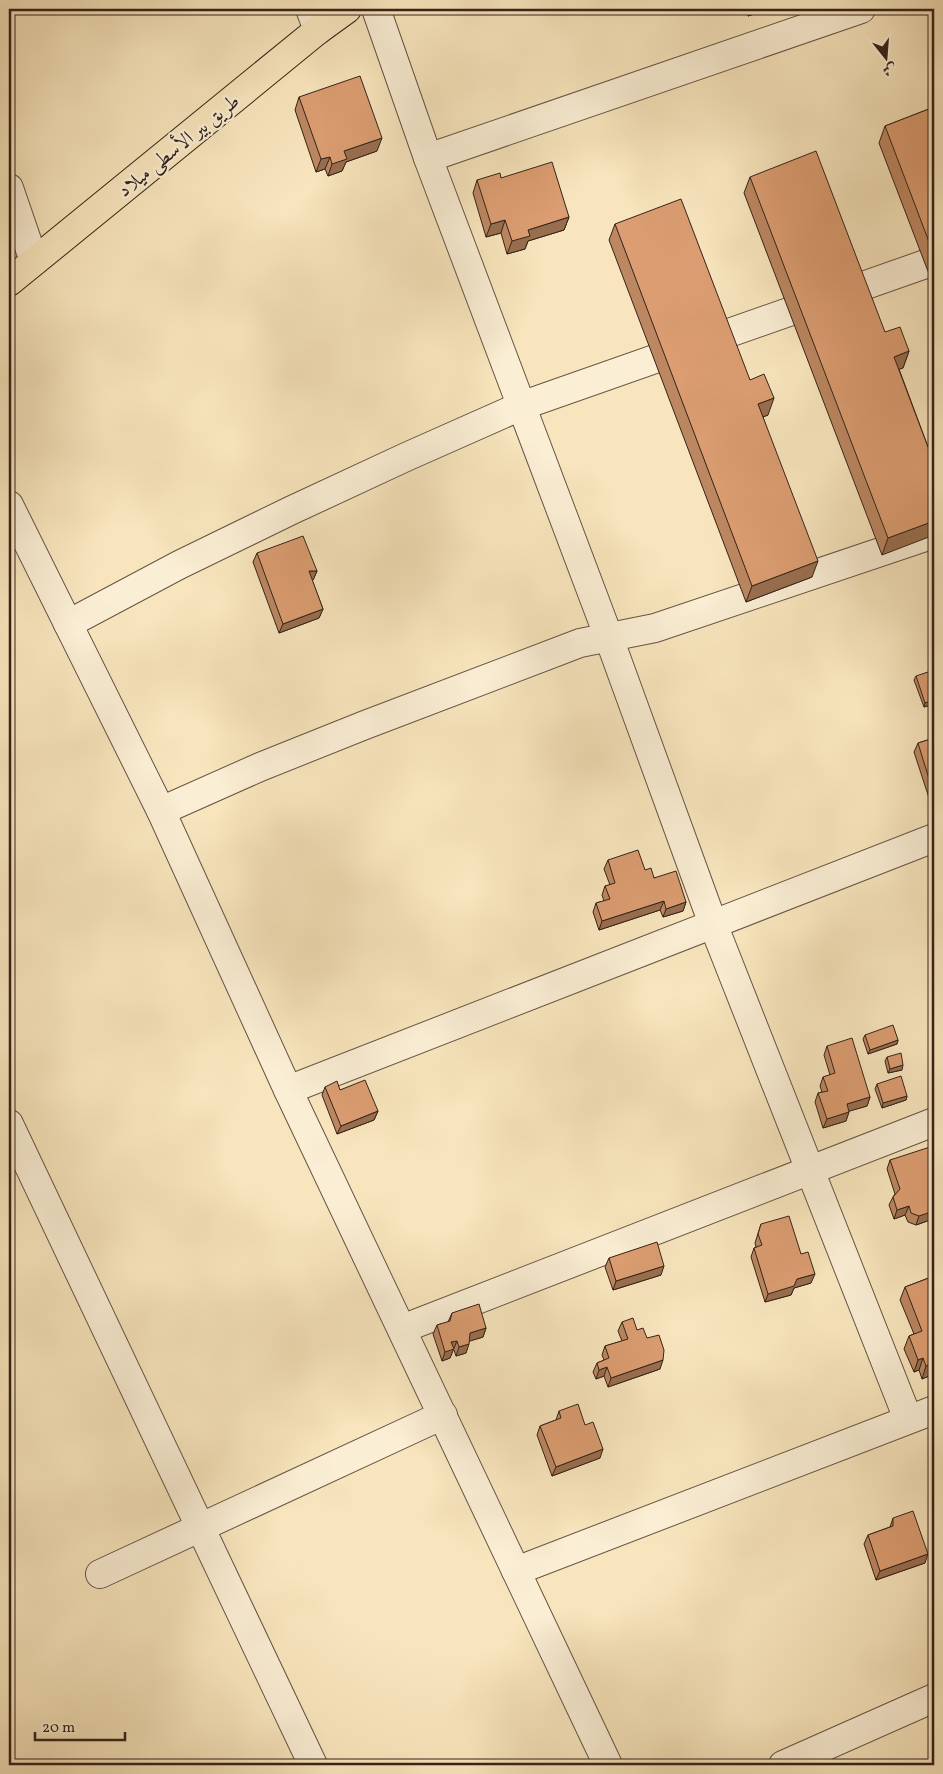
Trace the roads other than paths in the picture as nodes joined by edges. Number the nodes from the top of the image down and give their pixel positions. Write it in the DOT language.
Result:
graph roads {
  1 [pos="348,9"];
  2 [pos="376,9"];
  3 [pos="861,9"];
  4 [pos="314,20"];
  5 [pos="428,158"];
  6 [pos="9,188"];
  7 [pos="34,261"];
  8 [pos="934,261"];
  9 [pos="9,282"];
  10 [pos="521,406"];
  11 [pos="9,505"];
  12 [pos="934,534"];
  13 [pos="68,624"];
  14 [pos="609,638"];
  15 [pos="161,811"];
  16 [pos="934,838"];
  17 [pos="713,924"];
  18 [pos="288,1090"];
  19 [pos="934,1122"];
  20 [pos="9,1124"];
  21 [pos="810,1171"];
  22 [pos="402,1329"];
  23 [pos="934,1410"];
  24 [pos="443,1415"];
  25 [pos="908,1420"];
  26 [pos="199,1528"];
  27 [pos="516,1571"];
  28 [pos="100,1574"];
  29 [pos="934,1698"];
  30 [pos="313,1765"];
  31 [pos="608,1765"];
  32 [pos="783,1765"];
  1 -- 4 [label="main road, طريق بير الأسطى ميلاد"];
  2 -- 5 [label="street"];
  3 -- 5 [label="street"];
  4 -- 7 [label="main road, طريق بير الأسطى ميلاد"];
  5 -- 10 [label="street"];
  6 -- 7 [label="street"];
  7 -- 9 [label="main road, طريق بير الأسطى ميلاد"];
  8 -- 10 [label="street"];
  10 -- 13 [label="street"];
  10 -- 14 [label="street"];
  11 -- 13 [label="street"];
  12 -- 14 [label="street"];
  13 -- 15 [label="street"];
  14 -- 15 [label="street"];
  14 -- 17 [label="street"];
  15 -- 18 [label="street"];
  16 -- 17 [label="street"];
  17 -- 18 [label="street"];
  17 -- 21 [label="street"];
  18 -- 22 [label="street"];
  19 -- 21 [label="street"];
  20 -- 26 [label="street"];
  21 -- 22 [label="street"];
  21 -- 25 [label="street"];
  22 -- 24 [label="street"];
  23 -- 25 [label="street"];
  24 -- 26 [label="street"];
  24 -- 27 [label="street"];
  25 -- 27 [label="street"];
  26 -- 28 [label="street"];
  26 -- 30 [label="street"];
  27 -- 31 [label="street"];
  29 -- 32 [label="street"];
}
